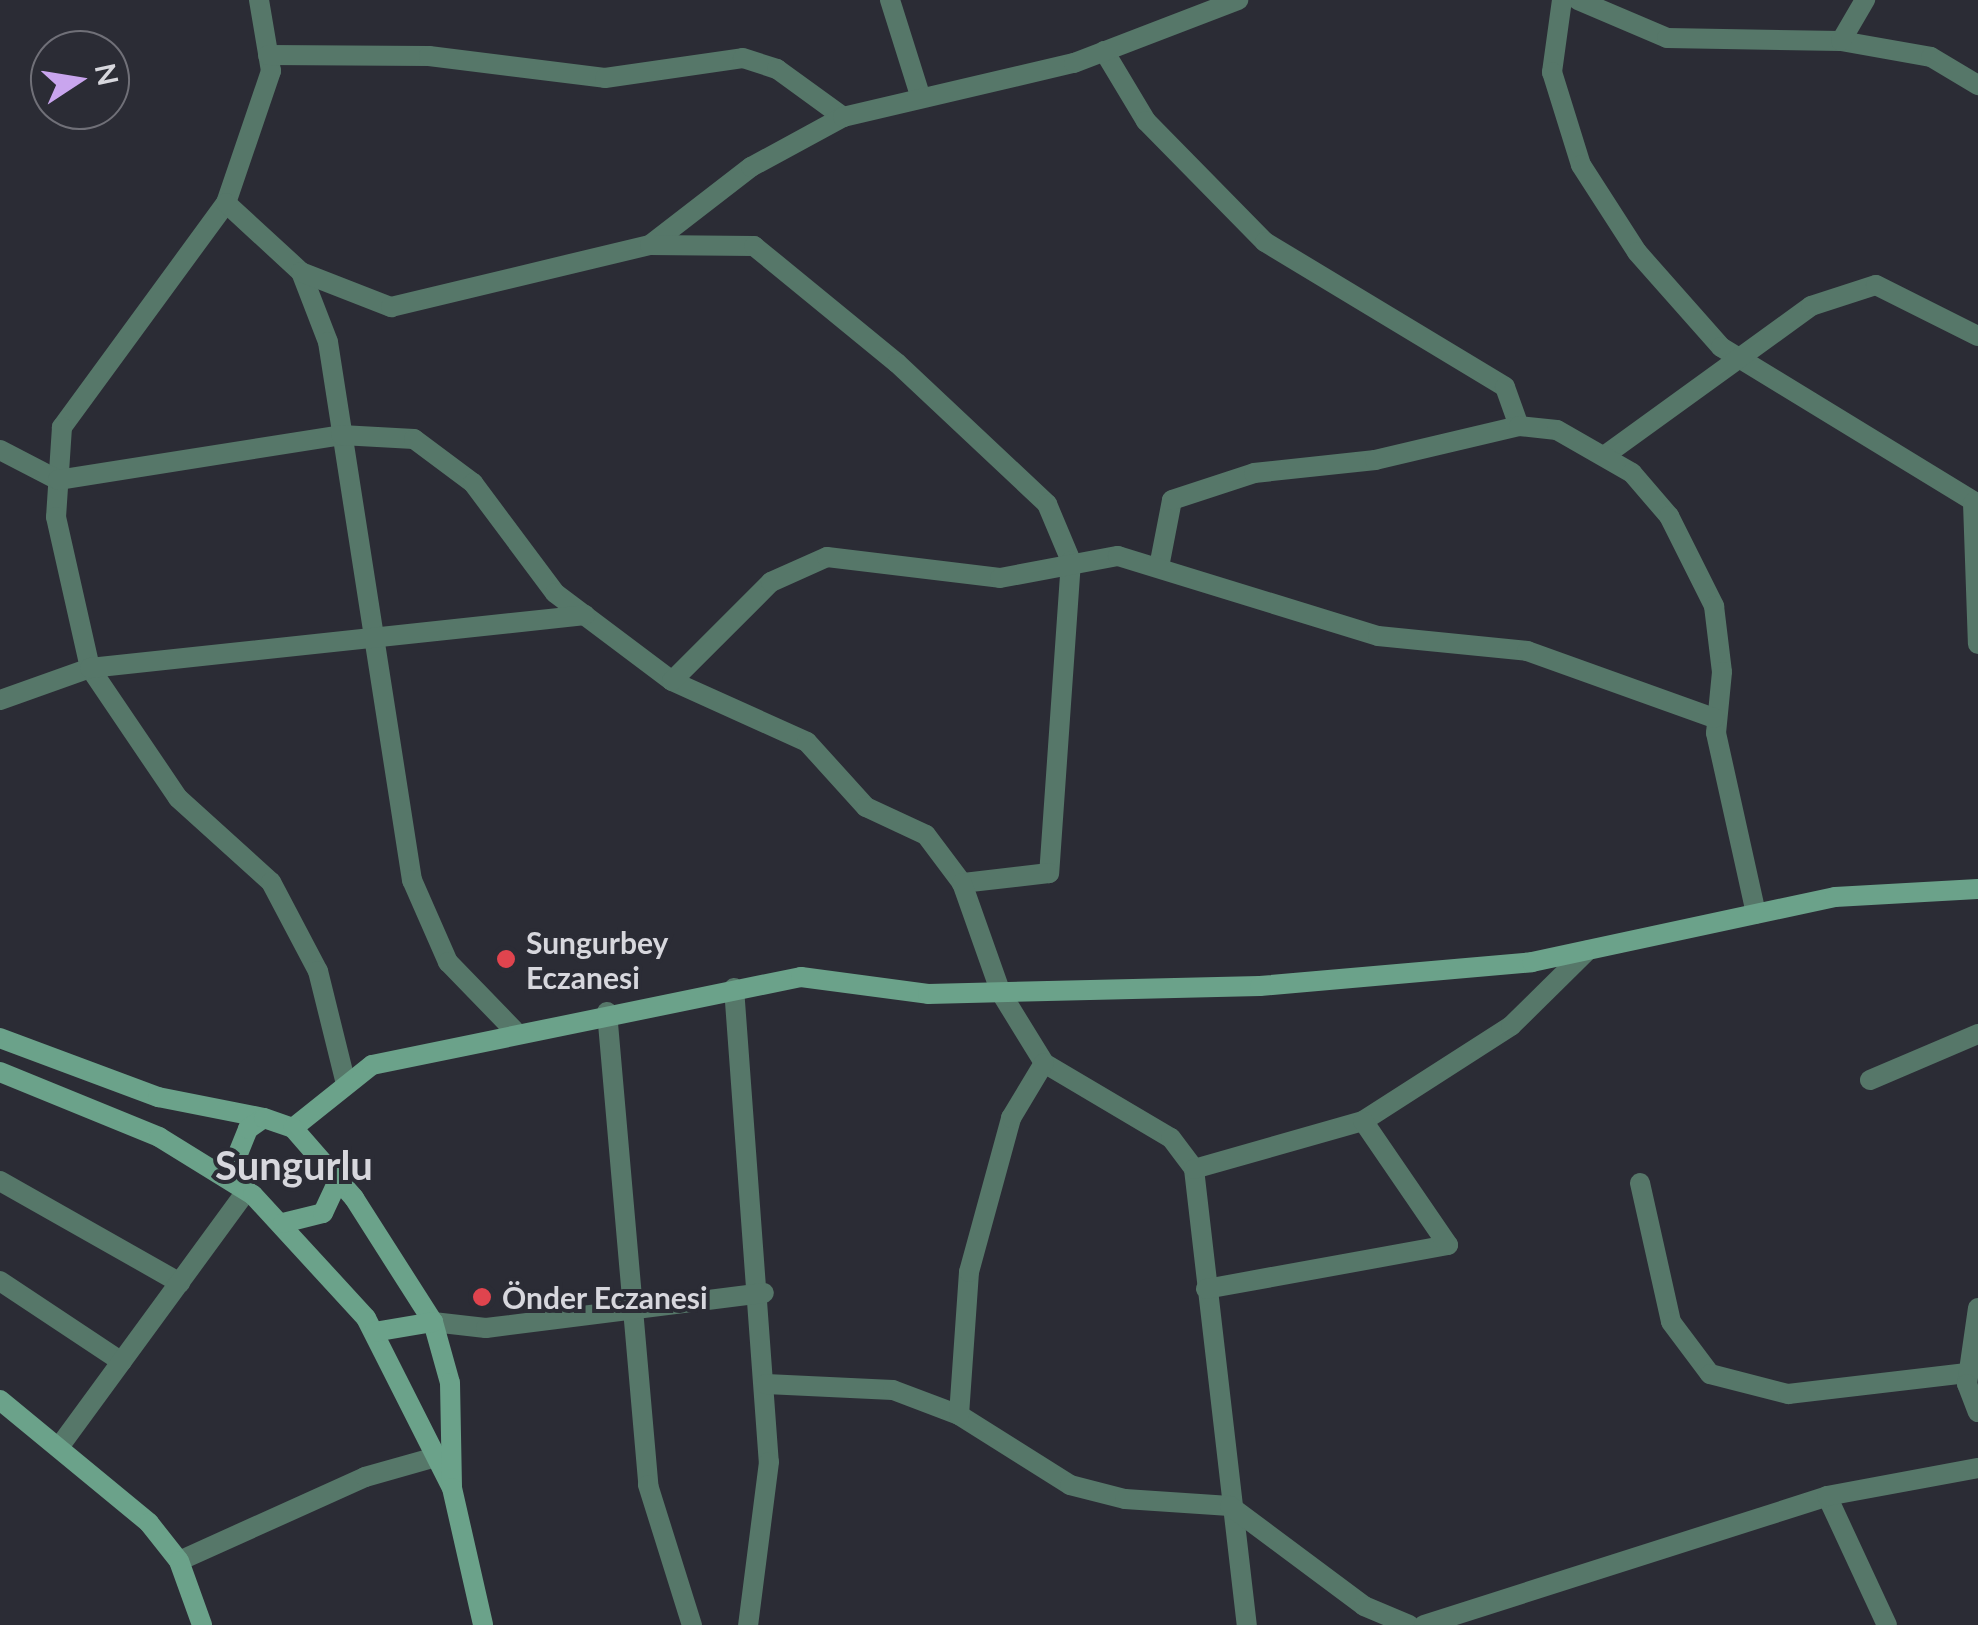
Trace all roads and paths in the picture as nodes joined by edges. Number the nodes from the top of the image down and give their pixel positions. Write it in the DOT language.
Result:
graph roads {
  1 [pos="259,0"];
  2 [pos="890,0"];
  3 [pos="1238,0"];
  4 [pos="1562,0"];
  5 [pos="1578,0"];
  6 [pos="1865,0"];
  7 [pos="1842,41"];
  8 [pos="1104,52"];
  9 [pos="268,55"];
  10 [pos="1978,85"];
  11 [pos="920,95"];
  12 [pos="843,117"];
  13 [pos="226,203"];
  14 [pos="650,245"];
  15 [pos="301,272"];
  16 [pos="1978,336"];
  17 [pos="1738,358"];
  18 [pos="1519,426"];
  19 [pos="341,435"];
  20 [pos="0,450"];
  21 [pos="1604,456"];
  22 [pos="58,480"];
  23 [pos="1975,504"];
  24 [pos="1070,561"];
  25 [pos="1159,568"];
  26 [pos="585,615"];
  27 [pos="370,637"];
  28 [pos="1978,644"];
  29 [pos="90,668"];
  30 [pos="672,681"];
  31 [pos="0,700"];
  32 [pos="1714,718"];
  33 [pos="962,884"];
  34 [pos="1978,889"];
  35 [pos="1756,914"];
  36 [pos="1588,950"];
  37 [pos="734,988"];
  38 [pos="1000,993"];
  39 [pos="607,1012"];
  40 [pos="514,1030"];
  41 [pos="1978,1034"];
  42 [pos="0,1038"];
  43 [pos="1044,1063"];
  44 [pos="0,1072"];
  45 [pos="346,1080"];
  46 [pos="1870,1080"];
  47 [pos="264,1118"];
  48 [pos="1363,1121"];
  49 [pos="293,1128"];
  50 [pos="1194,1169"];
  51 [pos="230,1176"];
  52 [pos="340,1178"];
  53 [pos="0,1181"];
  54 [pos="1640,1183"];
  55 [pos="247,1190"];
  56 [pos="283,1224"];
  57 [pos="0,1281"];
  58 [pos="180,1283"];
  59 [pos="1206,1288"];
  60 [pos="764,1293"];
  61 [pos="1978,1308"];
  62 [pos="633,1310"];
  63 [pos="433,1322"];
  64 [pos="374,1332"];
  65 [pos="122,1362"];
  66 [pos="1968,1373"];
  67 [pos="766,1384"];
  68 [pos="0,1400"];
  69 [pos="1978,1412"];
  70 [pos="960,1415"];
  71 [pos="62,1444"];
  72 [pos="436,1457"];
  73 [pos="1978,1468"];
  74 [pos="452,1488"];
  75 [pos="1827,1496"];
  76 [pos="1230,1506"];
  77 [pos="180,1562"];
  78 [pos="202,1625"];
  79 [pos="483,1625"];
  80 [pos="692,1625"];
  81 [pos="748,1625"];
  82 [pos="1247,1625"];
  83 [pos="1409,1625"];
  84 [pos="1424,1625"];
  85 [pos="1887,1625"];
  1 -- 9 [label="street"];
  2 -- 11 [label="street"];
  3 -- 8 [label="street"];
  4 -- 17 [label="street"];
  5 -- 7 [label="street"];
  6 -- 7 [label="street"];
  7 -- 10 [label="street"];
  8 -- 11 [label="street"];
  8 -- 18 [label="street"];
  9 -- 12 [label="street"];
  9 -- 13 [label="street"];
  11 -- 12 [label="street"];
  12 -- 14 [label="street"];
  13 -- 15 [label="street"];
  13 -- 22 [label="street"];
  14 -- 15 [label="street"];
  14 -- 24 [label="street"];
  15 -- 19 [label="street"];
  16 -- 17 [label="street"];
  17 -- 21 [label="street"];
  17 -- 23 [label="street"];
  18 -- 21 [label="street"];
  18 -- 25 [label="street"];
  19 -- 22 [label="street"];
  19 -- 26 [label="street"];
  19 -- 27 [label="street"];
  20 -- 22 [label="street"];
  21 -- 32 [label="street"];
  22 -- 29 [label="street"];
  23 -- 28 [label="street"];
  24 -- 25 [label="street"];
  24 -- 30 [label="street"];
  24 -- 33 [label="street"];
  25 -- 32 [label="street"];
  26 -- 27 [label="street"];
  26 -- 30 [label="street"];
  27 -- 29 [label="street"];
  27 -- 40 [label="street"];
  29 -- 31 [label="street"];
  29 -- 45 [label="street"];
  30 -- 33 [label="street"];
  32 -- 35 [label="street"];
  33 -- 38 [label="street"];
  34 -- 35 [label="street"];
  35 -- 36 [label="street"];
  36 -- 38 [label="street"];
  36 -- 48 [label="street"];
  37 -- 38 [label="street"];
  37 -- 39 [label="street"];
  37 -- 60 [label="street"];
  38 -- 43 [label="street"];
  39 -- 40 [label="street"];
  39 -- 62 [label="street"];
  40 -- 45 [label="street"];
  41 -- 46 [label="street"];
  42 -- 47 [label="street"];
  43 -- 50 [label="street"];
  43 -- 70 [label="street"];
  44 -- 51 [label="street"];
  45 -- 49 [label="street"];
  47 -- 49 [label="street"];
  47 -- 51 [label="street"];
  48 -- 50 [label="street"];
  48 -- 59 [label="street"];
  49 -- 52 [label="street"];
  50 -- 59 [label="street"];
  51 -- 55 [label="street"];
  52 -- 56 [label="street"];
  52 -- 63 [label="street"];
  53 -- 58 [label="street"];
  54 -- 66 [label="street"];
  55 -- 56 [label="street"];
  55 -- 58 [label="street"];
  56 -- 64 [label="street"];
  57 -- 65 [label="street"];
  58 -- 65 [label="street"];
  59 -- 76 [label="street"];
  60 -- 62 [label="street"];
  60 -- 67 [label="street"];
  61 -- 66 [label="street"];
  62 -- 63 [label="street"];
  62 -- 80 [label="street"];
  63 -- 64 [label="street"];
  63 -- 74 [label="street"];
  64 -- 72 [label="street"];
  65 -- 71 [label="street"];
  66 -- 69 [label="street"];
  67 -- 70 [label="street"];
  67 -- 81 [label="street"];
  68 -- 71 [label="street"];
  70 -- 76 [label="street"];
  71 -- 77 [label="street"];
  72 -- 74 [label="street"];
  72 -- 77 [label="street"];
  73 -- 75 [label="street"];
  74 -- 79 [label="street"];
  75 -- 84 [label="street"];
  75 -- 85 [label="street"];
  76 -- 82 [label="street"];
  76 -- 83 [label="street"];
  77 -- 78 [label="street"];
}
